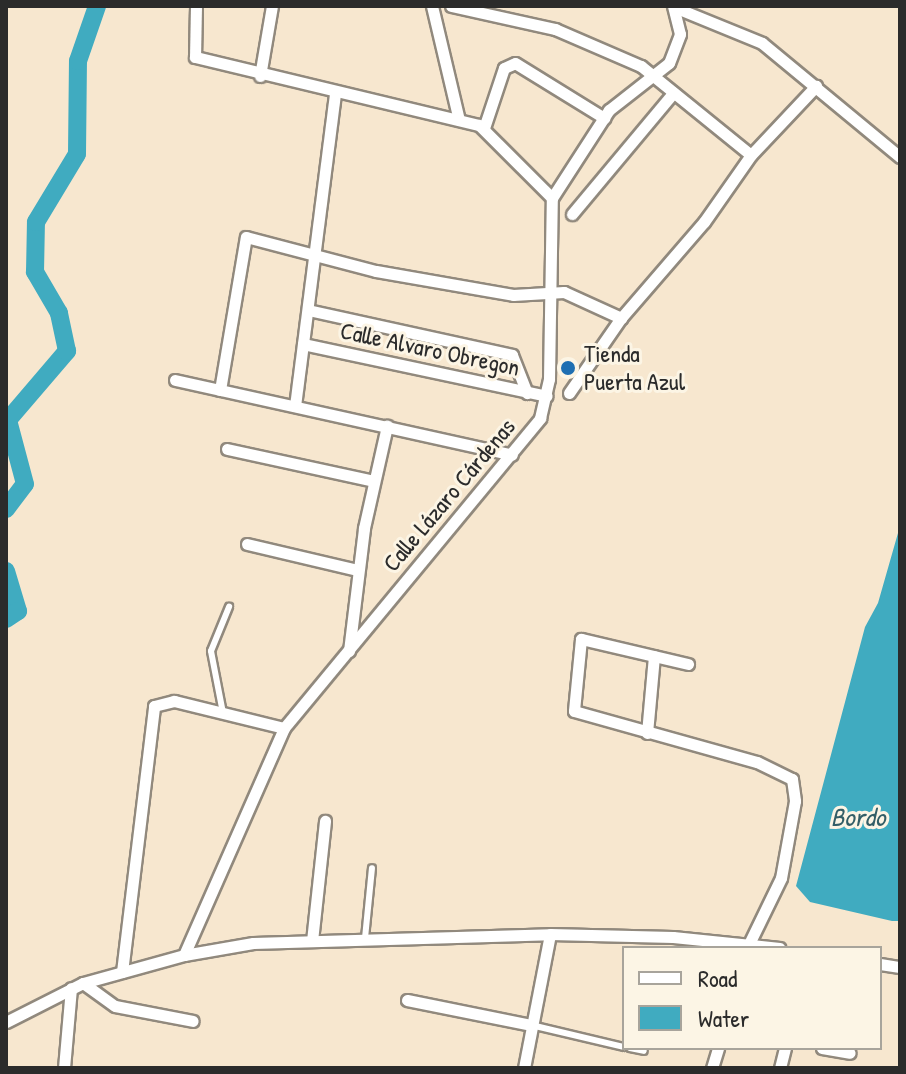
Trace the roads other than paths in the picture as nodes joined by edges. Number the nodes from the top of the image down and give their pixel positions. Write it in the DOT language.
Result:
graph roads {
  1 [pos="196,6"];
  2 [pos="272,6"];
  3 [pos="432,6"];
  4 [pos="451,6"];
  5 [pos="674,6"];
  6 [pos="260,76"];
  7 [pos="655,77"];
  8 [pos="816,86"];
  9 [pos="335,93"];
  10 [pos="673,93"];
  11 [pos="604,118"];
  12 [pos="459,120"];
  13 [pos="484,128"];
  14 [pos="751,155"];
  15 [pos="900,157"];
  16 [pos="552,198"];
  17 [pos="572,214"];
  18 [pos="315,252"];
  19 [pos="548,293"];
  20 [pos="308,310"];
  21 [pos="621,318"];
  22 [pos="303,344"];
  23 [pos="175,380"];
  24 [pos="220,390"];
  25 [pos="527,393"];
  26 [pos="569,393"];
  27 [pos="547,396"];
  28 [pos="295,406"];
  29 [pos="387,426"];
  30 [pos="227,449"];
  31 [pos="512,455"];
  32 [pos="374,481"];
  33 [pos="247,544"];
  34 [pos="358,570"];
  35 [pos="229,607"];
  36 [pos="349,652"];
  37 [pos="654,656"];
  38 [pos="688,664"];
  39 [pos="223,713"];
  40 [pos="284,728"];
  41 [pos="647,733"];
  42 [pos="325,821"];
  43 [pos="372,868"];
  44 [pos="550,934"];
  45 [pos="365,938"];
  46 [pos="312,941"];
  47 [pos="734,946"];
  48 [pos="748,946"];
  49 [pos="184,955"];
  50 [pos="122,972"];
  51 [pos="77,985"];
  52 [pos="407,1000"];
  53 [pos="193,1021"];
  54 [pos="6,1022"];
  55 [pos="531,1025"];
  56 [pos="622,1047"];
  57 [pos="639,1050"];
  58 [pos="833,1050"];
  59 [pos="644,1051"];
  60 [pos="850,1053"];
  61 [pos="64,1068"];
  62 [pos="524,1068"];
  1 -- 6 [label="street"];
  2 -- 6 [label="street"];
  3 -- 12 [label="street"];
  4 -- 7 [label="street"];
  5 -- 7 [label="street"];
  5 -- 8 [label="street"];
  6 -- 9 [label="street"];
  7 -- 10 [label="street"];
  7 -- 11 [label="street"];
  8 -- 14 [label="street"];
  8 -- 15 [label="street"];
  9 -- 12 [label="street"];
  9 -- 18 [label="street"];
  10 -- 14 [label="street"];
  10 -- 17 [label="street"];
  11 -- 13 [label="street"];
  11 -- 16 [label="street"];
  12 -- 13 [label="street"];
  13 -- 16 [label="street"];
  14 -- 21 [label="street"];
  16 -- 19 [label="street, Calle Lázaro Cárdenas"];
  18 -- 19 [label="street"];
  18 -- 20 [label="street"];
  18 -- 24 [label="street"];
  19 -- 21 [label="street"];
  19 -- 27 [label="street, Calle Lázaro Cárdenas"];
  20 -- 22 [label="street"];
  20 -- 25 [label="street"];
  21 -- 26 [label="street"];
  22 -- 25 [label="street, Calle Alvaro Obregon"];
  22 -- 28 [label="street"];
  23 -- 24 [label="street"];
  24 -- 28 [label="street"];
  25 -- 27 [label="street, Calle Alvaro Obregon"];
  27 -- 31 [label="street, Calle Lázaro Cárdenas"];
  28 -- 29 [label="street"];
  29 -- 31 [label="street"];
  29 -- 32 [label="street"];
  30 -- 32 [label="street"];
  31 -- 36 [label="street, Calle Lázaro Cárdenas"];
  32 -- 34 [label="street"];
  33 -- 34 [label="street"];
  34 -- 36 [label="street"];
  35 -- 39 [label="lane"];
  36 -- 40 [label="street, Calle Lázaro Cárdenas"];
  37 -- 38 [label="street"];
  37 -- 41 [label="street"];
  37 -- 41 [label="street"];
  39 -- 40 [label="street"];
  39 -- 50 [label="street"];
  40 -- 49 [label="street, Calle Lázaro Cárdenas"];
  41 -- 48 [label="street"];
  42 -- 46 [label="street"];
  43 -- 45 [label="lane"];
  44 -- 45 [label="street"];
  44 -- 47 [label="street"];
  44 -- 55 [label="street"];
  45 -- 46 [label="street"];
  46 -- 49 [label="street"];
  49 -- 50 [label="street"];
  50 -- 51 [label="street"];
  51 -- 53 [label="street"];
  51 -- 54 [label="street"];
  51 -- 61 [label="street"];
  52 -- 55 [label="street"];
  55 -- 56 [label="lane"];
  55 -- 62 [label="street"];
  57 -- 59 [label="lane"];
  58 -- 60 [label="street"];
}
